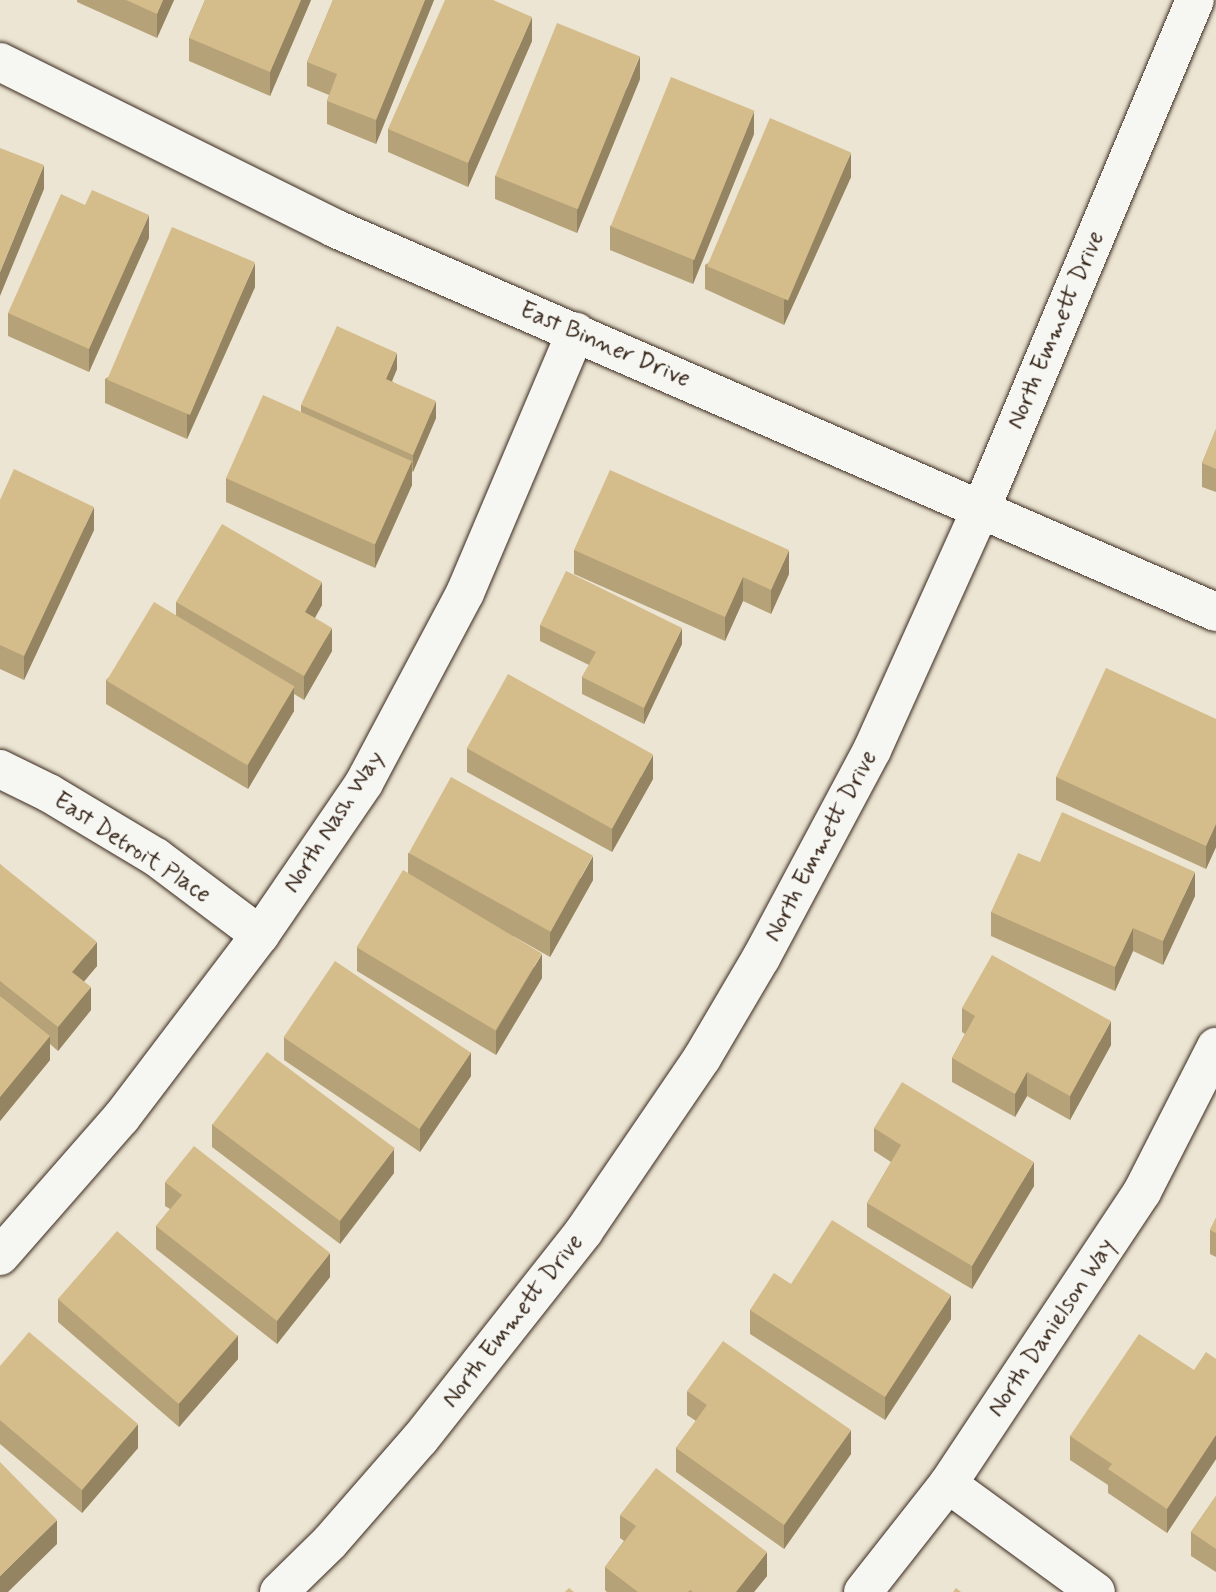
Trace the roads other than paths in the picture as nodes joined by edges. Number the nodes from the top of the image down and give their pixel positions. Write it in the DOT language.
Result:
graph roads {
  1 [pos="1195,0"];
  2 [pos="0,62"];
  3 [pos="576,332"];
  4 [pos="981,509"];
  5 [pos="1216,612"];
  6 [pos="0,769"];
  7 [pos="260,935"];
  8 [pos="1216,1047"];
  9 [pos="0,1256"];
  10 [pos="948,1483"];
  11 [pos="279,1592"];
  12 [pos="863,1592"];
  13 [pos="1096,1592"];
  1 -- 4 [label="street, North Emmett Drive"];
  2 -- 3 [label="street, East Binner Drive"];
  3 -- 4 [label="street, East Binner Drive"];
  3 -- 7 [label="street, North Nash Way"];
  4 -- 5 [label="street, East Binner Drive"];
  4 -- 11 [label="street, North Emmett Drive"];
  6 -- 7 [label="street, East Detroit Place"];
  7 -- 9 [label="street, North Nash Way"];
  8 -- 10 [label="street, North Danielson Way"];
  10 -- 12 [label="street, North Danielson Way"];
  10 -- 13 [label="street"];
}
